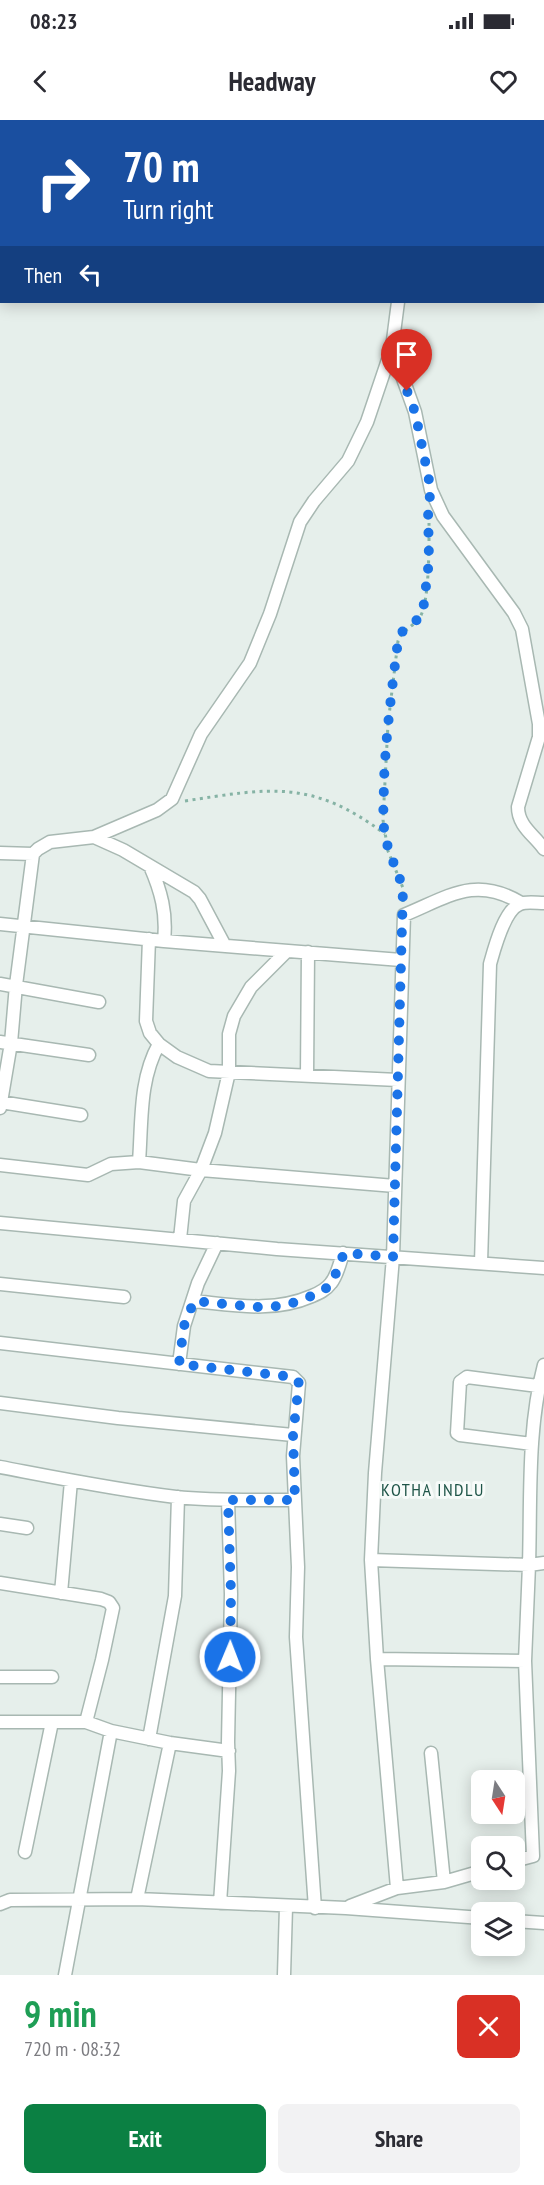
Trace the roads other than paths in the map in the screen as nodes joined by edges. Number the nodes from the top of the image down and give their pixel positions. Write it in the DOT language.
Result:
graph roads {
  1 [pos="398,303"];
  2 [pos="392,348"];
  3 [pos="94,837"];
  4 [pos="544,849"];
  5 [pos="0,853"];
  6 [pos="33,854"];
  7 [pos="150,866"];
  8 [pos="521,903"];
  9 [pos="544,903"];
  10 [pos="0,924"];
  11 [pos="24,926"];
  12 [pos="149,939"];
  13 [pos="164,941"];
  14 [pos="225,946"];
  15 [pos="287,951"];
  16 [pos="308,952"];
  17 [pos="401,960"];
  18 [pos="0,984"];
  19 [pos="16,985"];
  20 [pos="99,1002"];
  21 [pos="5,1042"];
  22 [pos="159,1044"];
  23 [pos="89,1055"];
  24 [pos="229,1072"];
  25 [pos="307,1076"];
  26 [pos="398,1080"];
  27 [pos="0,1102"];
  28 [pos="0,1108"];
  29 [pos="81,1115"];
  30 [pos="139,1162"];
  31 [pos="0,1165"];
  32 [pos="201,1170"];
  33 [pos="395,1186"];
  34 [pos="0,1223"];
  35 [pos="180,1239"];
  36 [pos="217,1243"];
  37 [pos="344,1253"];
  38 [pos="393,1257"];
  39 [pos="481,1263"];
  40 [pos="544,1268"];
  41 [pos="0,1284"];
  42 [pos="124,1298"];
  43 [pos="194,1301"];
  44 [pos="0,1343"];
  45 [pos="179,1364"];
  46 [pos="544,1365"];
  47 [pos="538,1386"];
  48 [pos="0,1403"];
  49 [pos="293,1435"];
  50 [pos="532,1444"];
  51 [pos="0,1467"];
  52 [pos="71,1481"];
  53 [pos="178,1497"];
  54 [pos="228,1500"];
  55 [pos="295,1500"];
  56 [pos="0,1524"];
  57 [pos="27,1528"];
  58 [pos="370,1560"];
  59 [pos="544,1563"];
  60 [pos="529,1565"];
  61 [pos="0,1583"];
  62 [pos="61,1593"];
  63 [pos="377,1659"];
  64 [pos="525,1660"];
  65 [pos="0,1677"];
  66 [pos="52,1677"];
  67 [pos="0,1722"];
  68 [pos="52,1722"];
  69 [pos="86,1722"];
  70 [pos="111,1731"];
  71 [pos="149,1739"];
  72 [pos="170,1743"];
  73 [pos="228,1751"];
  74 [pos="431,1753"];
  75 [pos="25,1852"];
  76 [pos="538,1853"];
  77 [pos="471,1874"];
  78 [pos="444,1882"];
  79 [pos="397,1888"];
  80 [pos="137,1899"];
  81 [pos="79,1901"];
  82 [pos="0,1904"];
  83 [pos="220,1904"];
  84 [pos="286,1907"];
  85 [pos="315,1908"];
  86 [pos="346,1908"];
  87 [pos="471,1917"];
  88 [pos="525,1922"];
  89 [pos="544,1923"];
  90 [pos="64,1975"];
  91 [pos="284,1975"];
  1 -- 2 [label="street"];
  2 -- 3 [label="street"];
  2 -- 4 [label="street"];
  3 -- 6 [label="street"];
  3 -- 7 [label="street"];
  5 -- 6 [label="street"];
  6 -- 11 [label="street"];
  7 -- 13 [label="street"];
  7 -- 14 [label="street"];
  8 -- 9 [label="street"];
  8 -- 17 [label="street"];
  8 -- 39 [label="street"];
  10 -- 11 [label="street"];
  11 -- 12 [label="street"];
  11 -- 19 [label="street"];
  12 -- 13 [label="street"];
  12 -- 22 [label="street"];
  13 -- 14 [label="street"];
  14 -- 15 [label="street"];
  15 -- 16 [label="street"];
  15 -- 24 [label="street"];
  16 -- 17 [label="street"];
  16 -- 25 [label="street"];
  17 -- 26 [label="street"];
  18 -- 19 [label="street"];
  19 -- 20 [label="street"];
  19 -- 21 [label="street"];
  21 -- 23 [label="street"];
  21 -- 27 [label="street"];
  22 -- 24 [label="street"];
  22 -- 30 [label="street"];
  24 -- 25 [label="street"];
  24 -- 32 [label="street"];
  25 -- 26 [label="street"];
  26 -- 33 [label="street"];
  27 -- 28 [label="street"];
  27 -- 29 [label="street"];
  30 -- 31 [label="street"];
  30 -- 32 [label="street"];
  32 -- 33 [label="street"];
  32 -- 35 [label="street"];
  33 -- 38 [label="street"];
  34 -- 35 [label="street"];
  35 -- 36 [label="street"];
  36 -- 37 [label="street"];
  36 -- 43 [label="street"];
  37 -- 38 [label="street"];
  37 -- 43 [label="street"];
  38 -- 39 [label="street"];
  38 -- 58 [label="street"];
  39 -- 40 [label="street"];
  41 -- 42 [label="street"];
  43 -- 45 [label="street"];
  44 -- 45 [label="street"];
  45 -- 49 [label="street"];
  46 -- 47 [label="street"];
  47 -- 50 [label="street"];
  47 -- 50 [label="street"];
  48 -- 49 [label="street"];
  49 -- 55 [label="street"];
  50 -- 60 [label="street"];
  51 -- 52 [label="street"];
  52 -- 53 [label="street"];
  52 -- 62 [label="street"];
  53 -- 54 [label="street"];
  53 -- 71 [label="street"];
  54 -- 55 [label="street"];
  54 -- 73 [label="street"];
  55 -- 85 [label="street"];
  56 -- 57 [label="street"];
  58 -- 60 [label="street"];
  58 -- 63 [label="street"];
  59 -- 60 [label="street"];
  60 -- 64 [label="street"];
  61 -- 62 [label="street"];
  62 -- 69 [label="street"];
  63 -- 64 [label="street"];
  63 -- 79 [label="street"];
  64 -- 76 [label="street"];
  65 -- 66 [label="street"];
  67 -- 68 [label="street"];
  68 -- 69 [label="street"];
  68 -- 75 [label="street"];
  69 -- 70 [label="street"];
  70 -- 71 [label="street"];
  70 -- 81 [label="street"];
  71 -- 72 [label="street"];
  72 -- 73 [label="street"];
  72 -- 80 [label="street"];
  73 -- 83 [label="street"];
  74 -- 78 [label="street"];
  77 -- 78 [label="street"];
  78 -- 79 [label="street"];
  79 -- 86 [label="street"];
  80 -- 81 [label="street"];
  80 -- 83 [label="street"];
  81 -- 82 [label="street"];
  81 -- 90 [label="street"];
  83 -- 84 [label="street"];
  84 -- 85 [label="street"];
  84 -- 91 [label="street"];
  85 -- 86 [label="street"];
  86 -- 87 [label="street"];
  88 -- 89 [label="street"];
}
